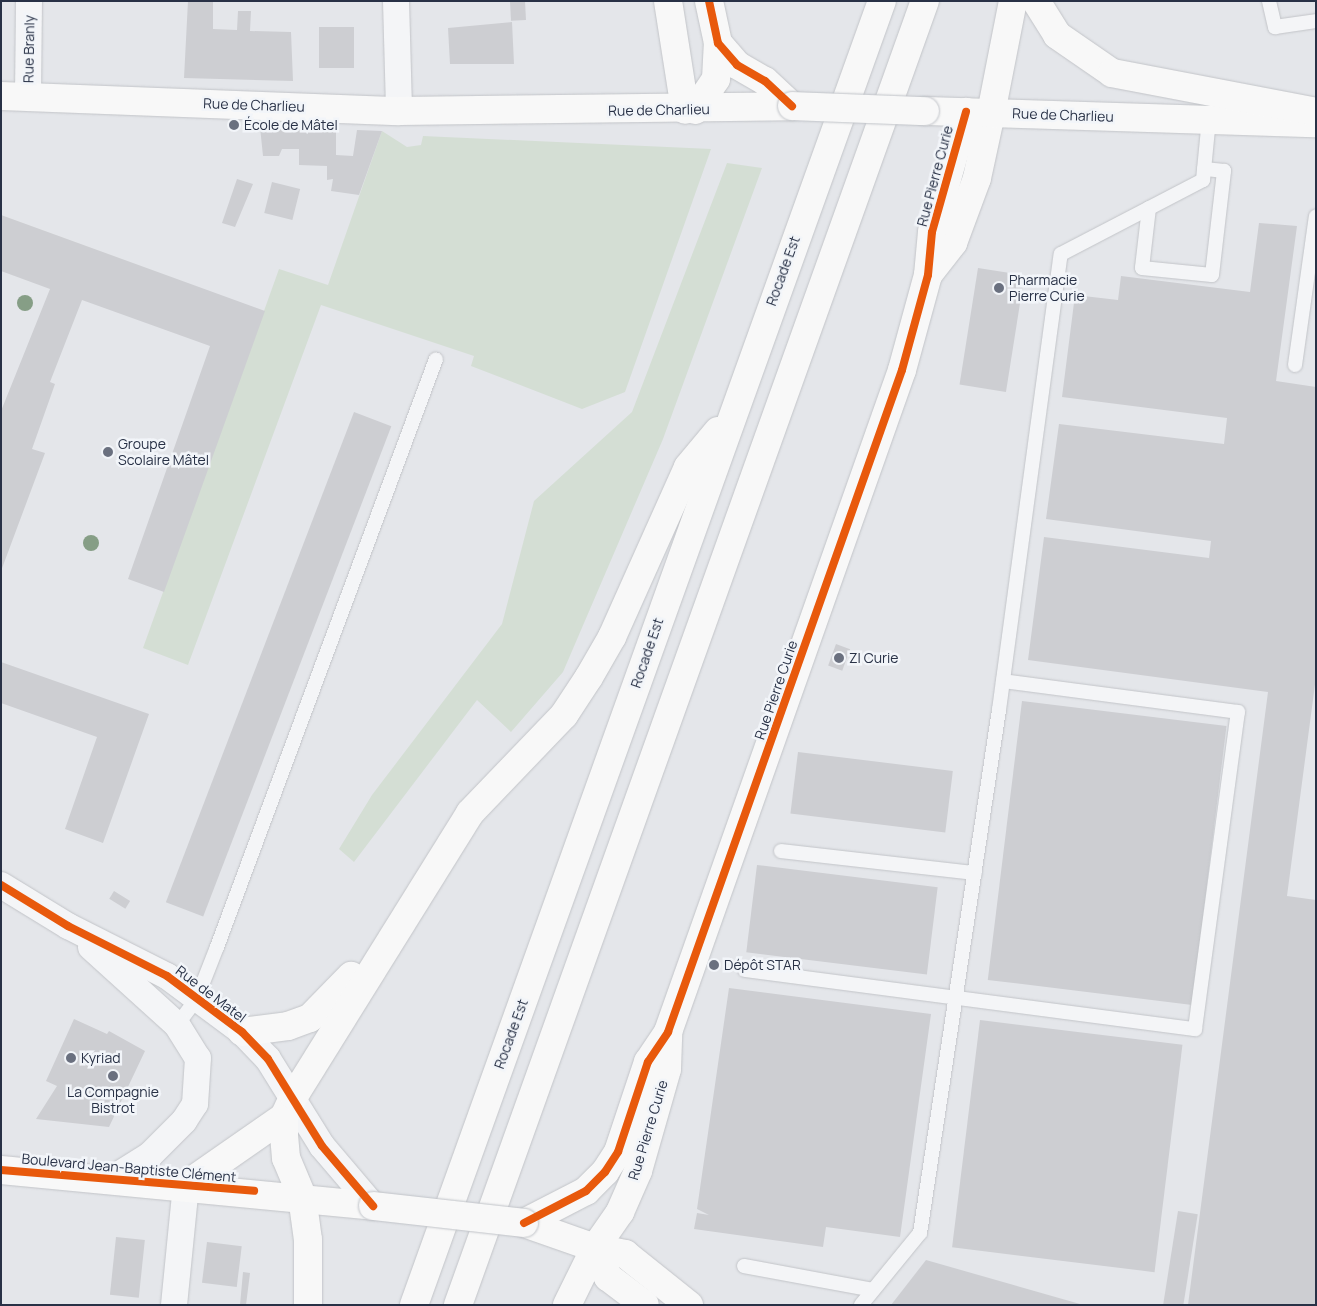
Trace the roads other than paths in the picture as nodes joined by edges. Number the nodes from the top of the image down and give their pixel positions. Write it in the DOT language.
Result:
graph roads {
  1 [pos="30,1"];
  2 [pos="396,1"];
  3 [pos="668,1"];
  4 [pos="710,1"];
  5 [pos="882,1"];
  6 [pos="925,1"];
  7 [pos="1013,1"];
  8 [pos="1036,1"];
  9 [pos="1269,1"];
  10 [pos="1316,21"];
  11 [pos="718,43"];
  12 [pos="1,96"];
  13 [pos="28,96"];
  14 [pos="792,106"];
  15 [pos="690,110"];
  16 [pos="399,111"];
  17 [pos="978,112"];
  18 [pos="1316,112"];
  19 [pos="1209,119"];
  20 [pos="1316,123"];
  21 [pos="1204,169"];
  22 [pos="1149,208"];
  23 [pos="1316,216"];
  24 [pos="436,359"];
  25 [pos="1295,365"];
  26 [pos="730,416"];
  27 [pos="1003,682"];
  28 [pos="780,851"];
  29 [pos="975,873"];
  30 [pos="1,885"];
  31 [pos="411,904"];
  32 [pos="68,926"];
  33 [pos="745,970"];
  34 [pos="197,998"];
  35 [pos="955,999"];
  36 [pos="177,1025"];
  37 [pos="242,1032"];
  38 [pos="668,1032"];
  39 [pos="289,1106"];
  40 [pos="1,1170"];
  41 [pos="110,1180"];
  42 [pos="186,1185"];
  43 [pos="302,1196"];
  44 [pos="373,1206"];
  45 [pos="524,1223"];
  46 [pos="595,1248"];
  47 [pos="744,1266"];
  48 [pos="873,1290"];
  49 [pos="174,1305"];
  50 [pos="308,1305"];
  51 [pos="414,1305"];
  52 [pos="458,1305"];
  53 [pos="567,1305"];
  54 [pos="645,1305"];
  55 [pos="690,1305"];
  56 [pos="861,1305"];
  1 -- 13 [label="street, Rue Branly"];
  2 -- 16 [label="street"];
  3 -- 15 [label="main road"];
  4 -- 11 [label="main road"];
  5 -- 26 [label="main road, Rocade Est"];
  6 -- 52 [label="main road"];
  7 -- 17 [label="main road, Rue Pierre Curie"];
  8 -- 18 [label="main road"];
  9 -- 10 [label="lane"];
  11 -- 14 [label="main road"];
  11 -- 15 [label="main road"];
  12 -- 13 [label="main road, Rue de Charlieu"];
  13 -- 16 [label="main road, Rue de Charlieu"];
  14 -- 15 [label="main road, Rue de Charlieu"];
  14 -- 17 [label="main road, Rue de Charlieu, bridge"];
  15 -- 16 [label="main road, Rue de Charlieu"];
  17 -- 19 [label="main road, Rue de Charlieu"];
  17 -- 38 [label="main road, Rue Pierre Curie"];
  19 -- 20 [label="main road, Rue de Charlieu"];
  19 -- 21 [label="lane"];
  21 -- 22 [label="lane"];
  21 -- 22 [label="lane"];
  22 -- 27 [label="lane"];
  23 -- 25 [label="lane"];
  24 -- 34 [label="lane"];
  26 -- 31 [label="main road"];
  26 -- 51 [label="main road, Rocade Est"];
  27 -- 29 [label="lane"];
  27 -- 35 [label="lane"];
  28 -- 29 [label="lane"];
  29 -- 35 [label="lane"];
  30 -- 32 [label="street, Rue de Matel"];
  31 -- 37 [label="main road"];
  31 -- 39 [label="main road"];
  32 -- 34 [label="street, Rue de Matel"];
  32 -- 36 [label="street, Rue de Matel"];
  33 -- 35 [label="lane"];
  34 -- 36 [label="lane"];
  34 -- 37 [label="street, Rue de Matel"];
  35 -- 48 [label="lane"];
  36 -- 41 [label="street, Rue de Matel"];
  37 -- 39 [label="street, Rue de Matel"];
  38 -- 45 [label="main road, Rue Pierre Curie"];
  38 -- 46 [label="main road, Rue Pierre Curie"];
  39 -- 42 [label="main road"];
  39 -- 43 [label="main road"];
  39 -- 44 [label="street, Rue de Matel"];
  40 -- 41 [label="main road, Boulevard Jean-Baptiste Clément"];
  41 -- 42 [label="main road, Boulevard Jean-Baptiste Clément"];
  42 -- 43 [label="main road, Boulevard Jean-Baptiste Clément"];
  42 -- 49 [label="street"];
  43 -- 44 [label="main road, Boulevard Jean-Baptiste Clément"];
  43 -- 50 [label="main road"];
  44 -- 45 [label="main road, Boulevard Jean-Baptiste Clément, bridge"];
  45 -- 46 [label="main road, Boulevard Jean-Baptiste Clément"];
  46 -- 53 [label="main road, Rue Pierre Curie"];
  46 -- 54 [label="main road"];
  46 -- 55 [label="main road, Boulevard Jean-Baptiste Clément"];
  47 -- 48 [label="lane"];
  48 -- 56 [label="lane"];
}
